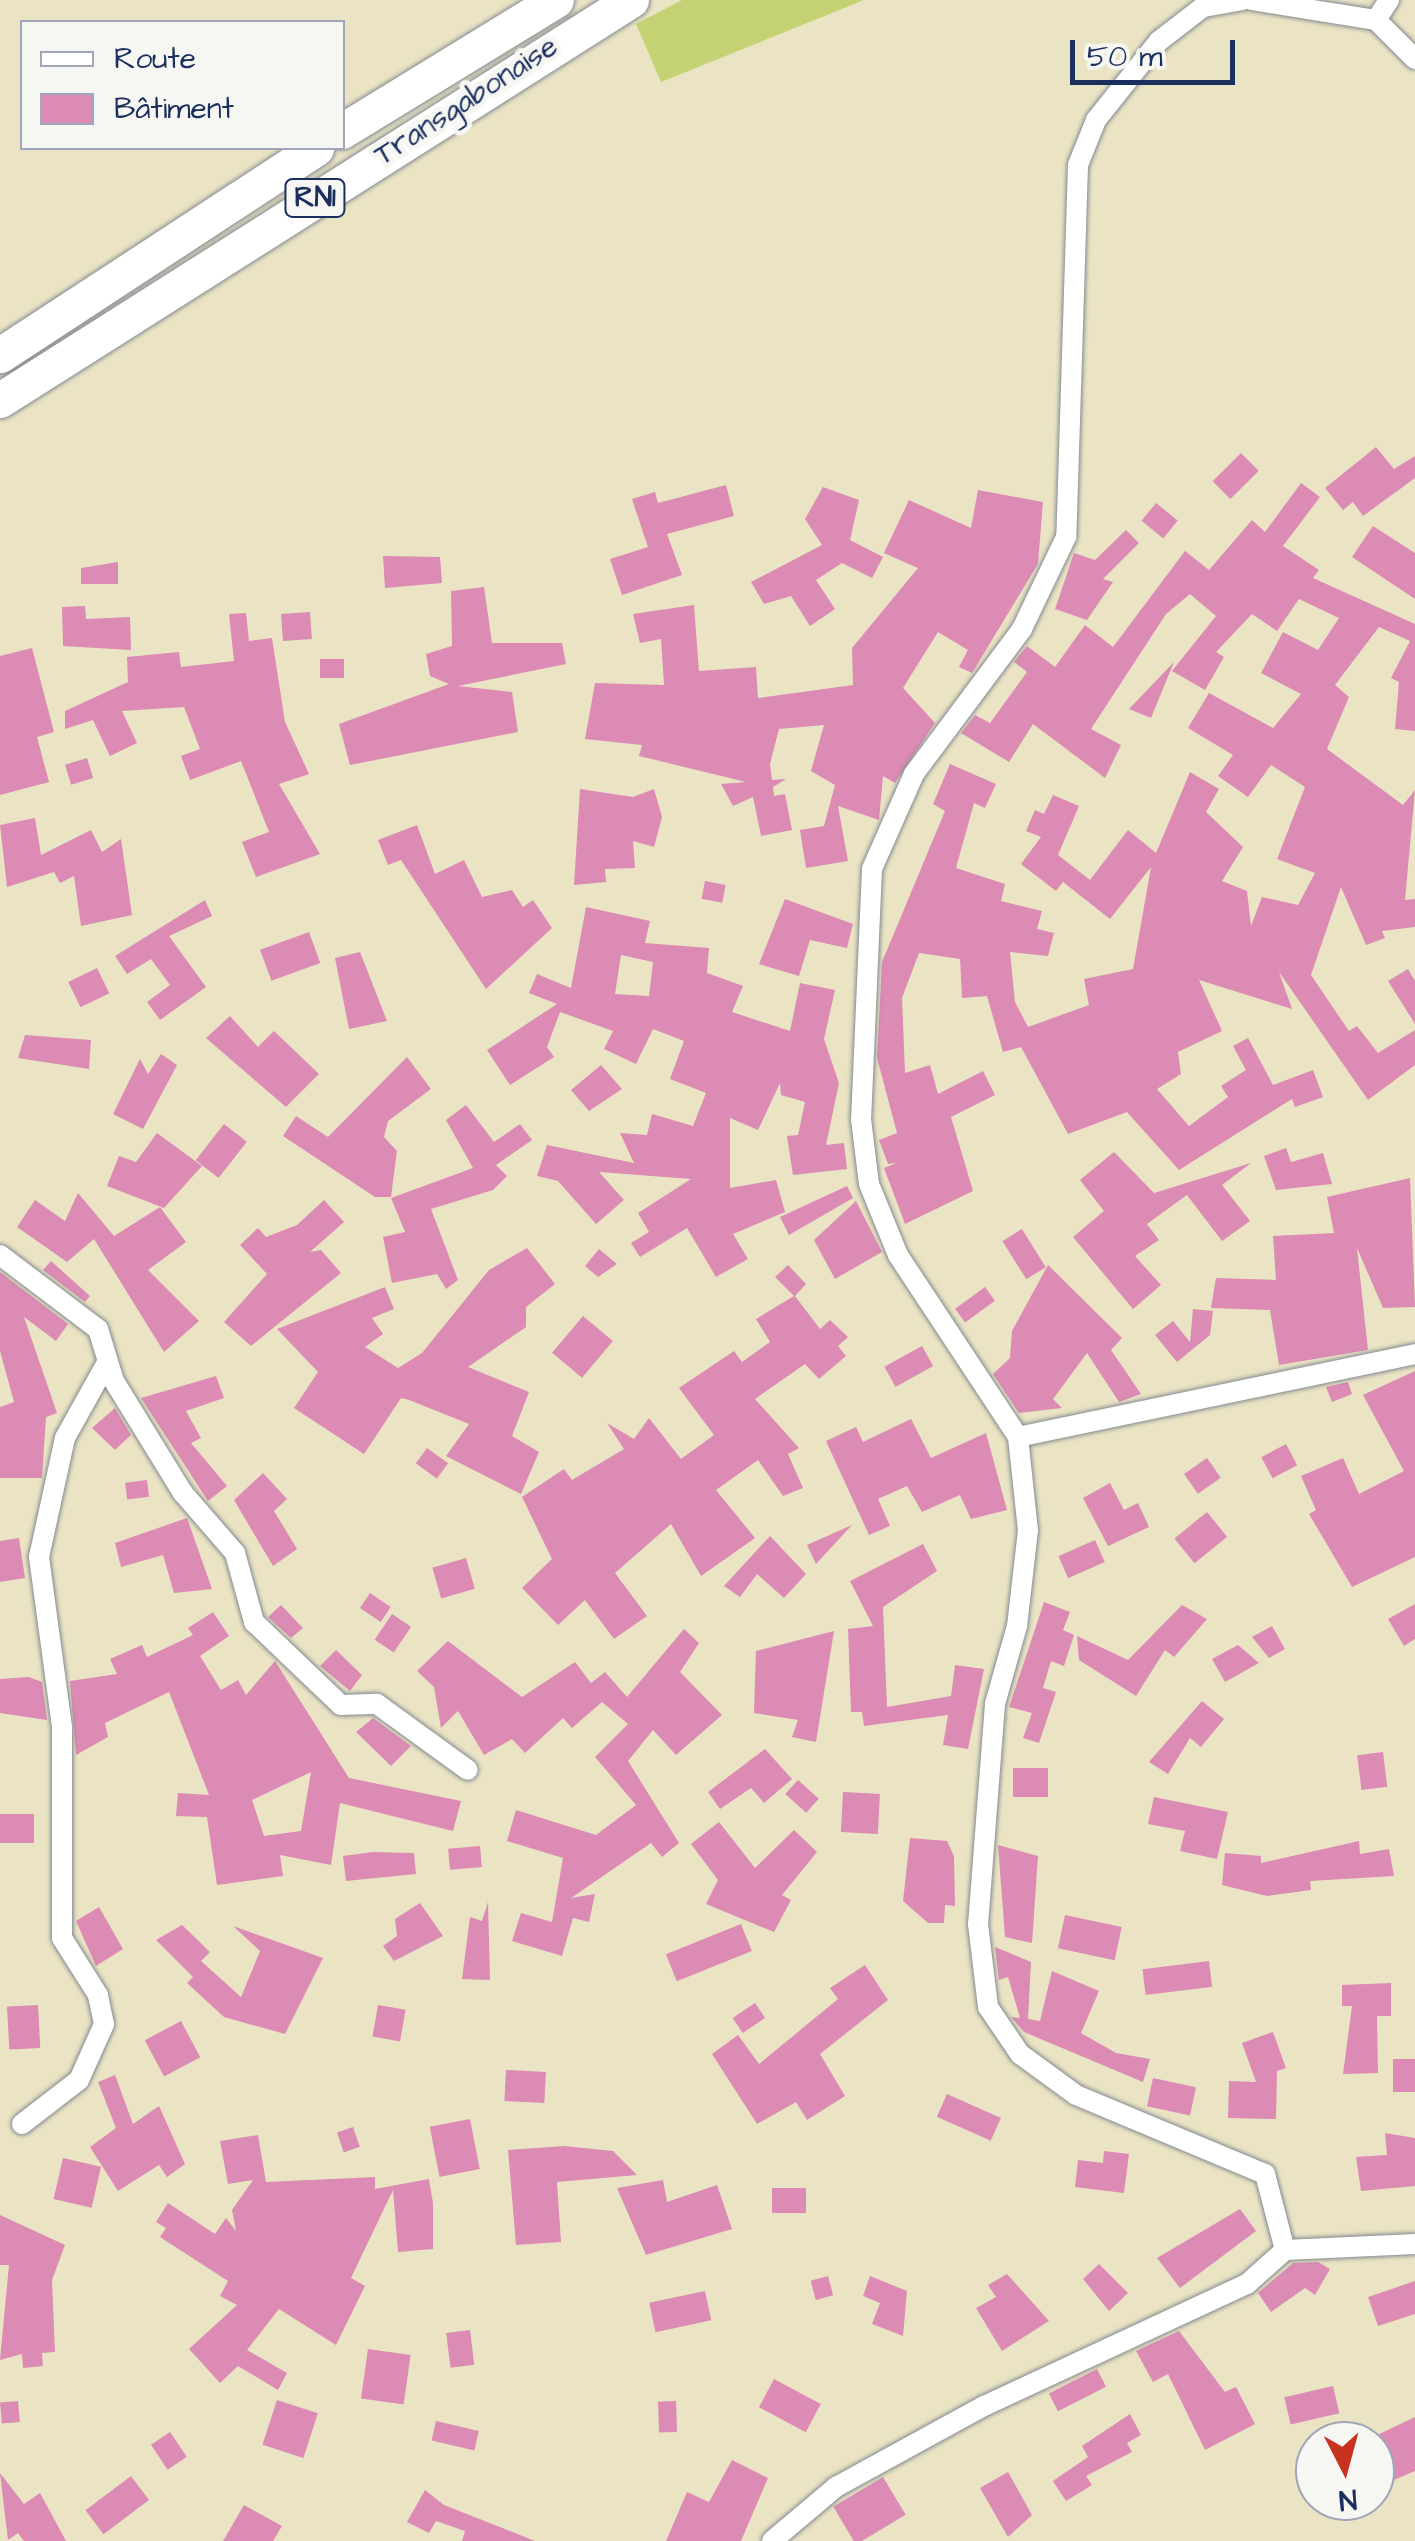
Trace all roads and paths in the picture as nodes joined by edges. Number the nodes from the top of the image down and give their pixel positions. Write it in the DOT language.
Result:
graph roads {
  1 [pos="556,0"];
  2 [pos="631,0"];
  3 [pos="1243,0"];
  4 [pos="1251,0"];
  5 [pos="1390,0"];
  6 [pos="1376,20"];
  7 [pos="1415,60"];
  8 [pos="345,129"];
  9 [pos="313,150"];
  10 [pos="0,355"];
  11 [pos="0,400"];
  12 [pos="0,1255"];
  13 [pos="1415,1354"];
  14 [pos="105,1366"];
  15 [pos="1018,1438"];
  16 [pos="468,1770"];
  17 [pos="22,2124"];
  18 [pos="1415,2244"];
  19 [pos="1286,2250"];
  20 [pos="772,2541"];
  1 -- 8 [label="highway, Transgabonaise / RN1"];
  2 -- 11 [label="highway, Transgabonaise / RN1"];
  3 -- 15 [label="street"];
  4 -- 6 [label="street"];
  5 -- 6 [label="street"];
  6 -- 7 [label="street"];
  9 -- 10 [label="highway, RN1"];
  12 -- 14 [label="street"];
  13 -- 15 [label="street"];
  14 -- 16 [label="street"];
  14 -- 17 [label="street"];
  15 -- 19 [label="street"];
  18 -- 19 [label="street"];
  19 -- 20 [label="street"];
}
